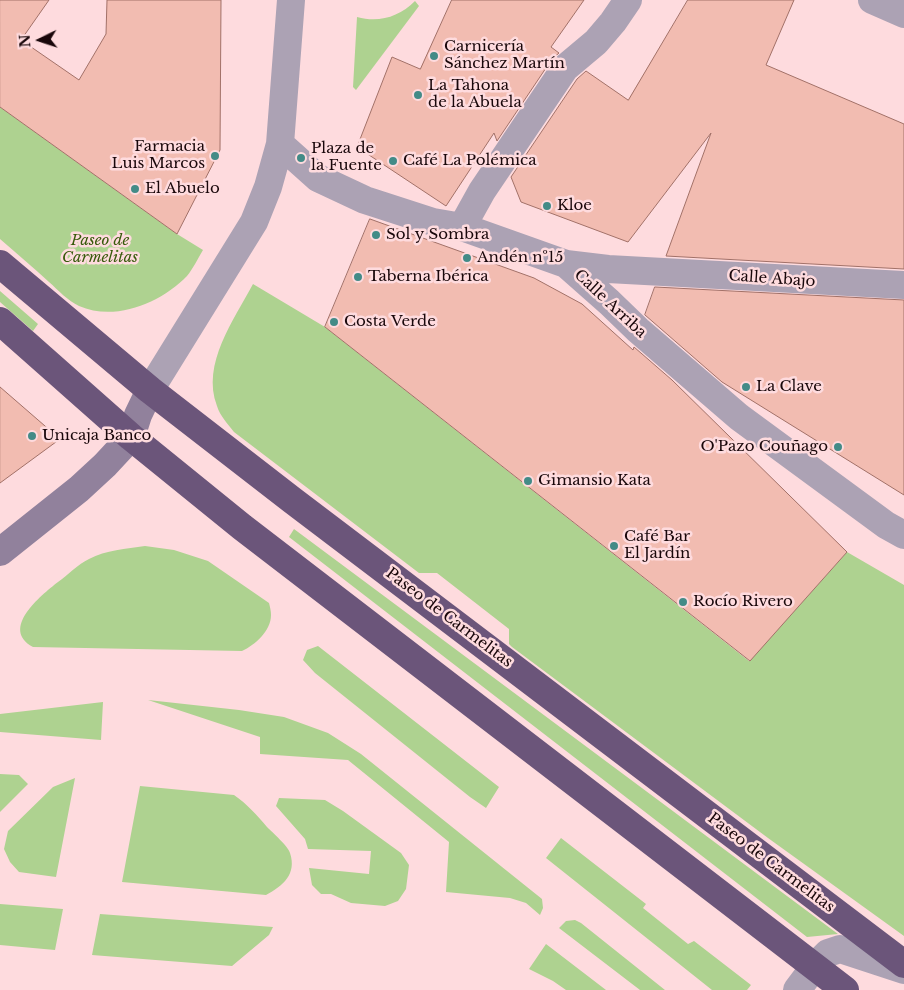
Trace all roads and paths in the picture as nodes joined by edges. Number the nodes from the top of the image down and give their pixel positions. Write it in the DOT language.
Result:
graph roads {
  1 [pos="291,0"];
  2 [pos="628,0"];
  3 [pos="872,0"];
  4 [pos="904,14"];
  5 [pos="280,144"];
  6 [pos="462,227"];
  7 [pos="0,264"];
  8 [pos="566,264"];
  9 [pos="639,270"];
  10 [pos="904,286"];
  11 [pos="620,312"];
  12 [pos="0,321"];
  13 [pos="150,390"];
  14 [pos="131,436"];
  15 [pos="904,535"];
  16 [pos="0,552"];
  17 [pos="904,964"];
  18 [pos="815,966"];
  19 [pos="904,970"];
  20 [pos="797,990"];
  21 [pos="845,990"];
  1 -- 5 [label="street"];
  2 -- 6 [label="street"];
  3 -- 4 [label="street"];
  5 -- 6 [label="street, Calle Arriba"];
  5 -- 13 [label="street"];
  6 -- 8 [label="street, Calle Arriba"];
  7 -- 13 [label="highway, Paseo de Carmelitas"];
  8 -- 9 [label="street, Calle Abajo"];
  8 -- 11 [label="street, Calle Arriba"];
  9 -- 10 [label="street, Calle Abajo"];
  9 -- 11 [label="street"];
  11 -- 15 [label="street, Calle Arriba"];
  12 -- 14 [label="highway"];
  13 -- 14 [label="main road"];
  13 -- 17 [label="highway, Paseo de Carmelitas"];
  14 -- 16 [label="main road"];
  14 -- 18 [label="highway"];
  18 -- 19 [label="street"];
  18 -- 20 [label="street"];
  18 -- 21 [label="highway"];
}
